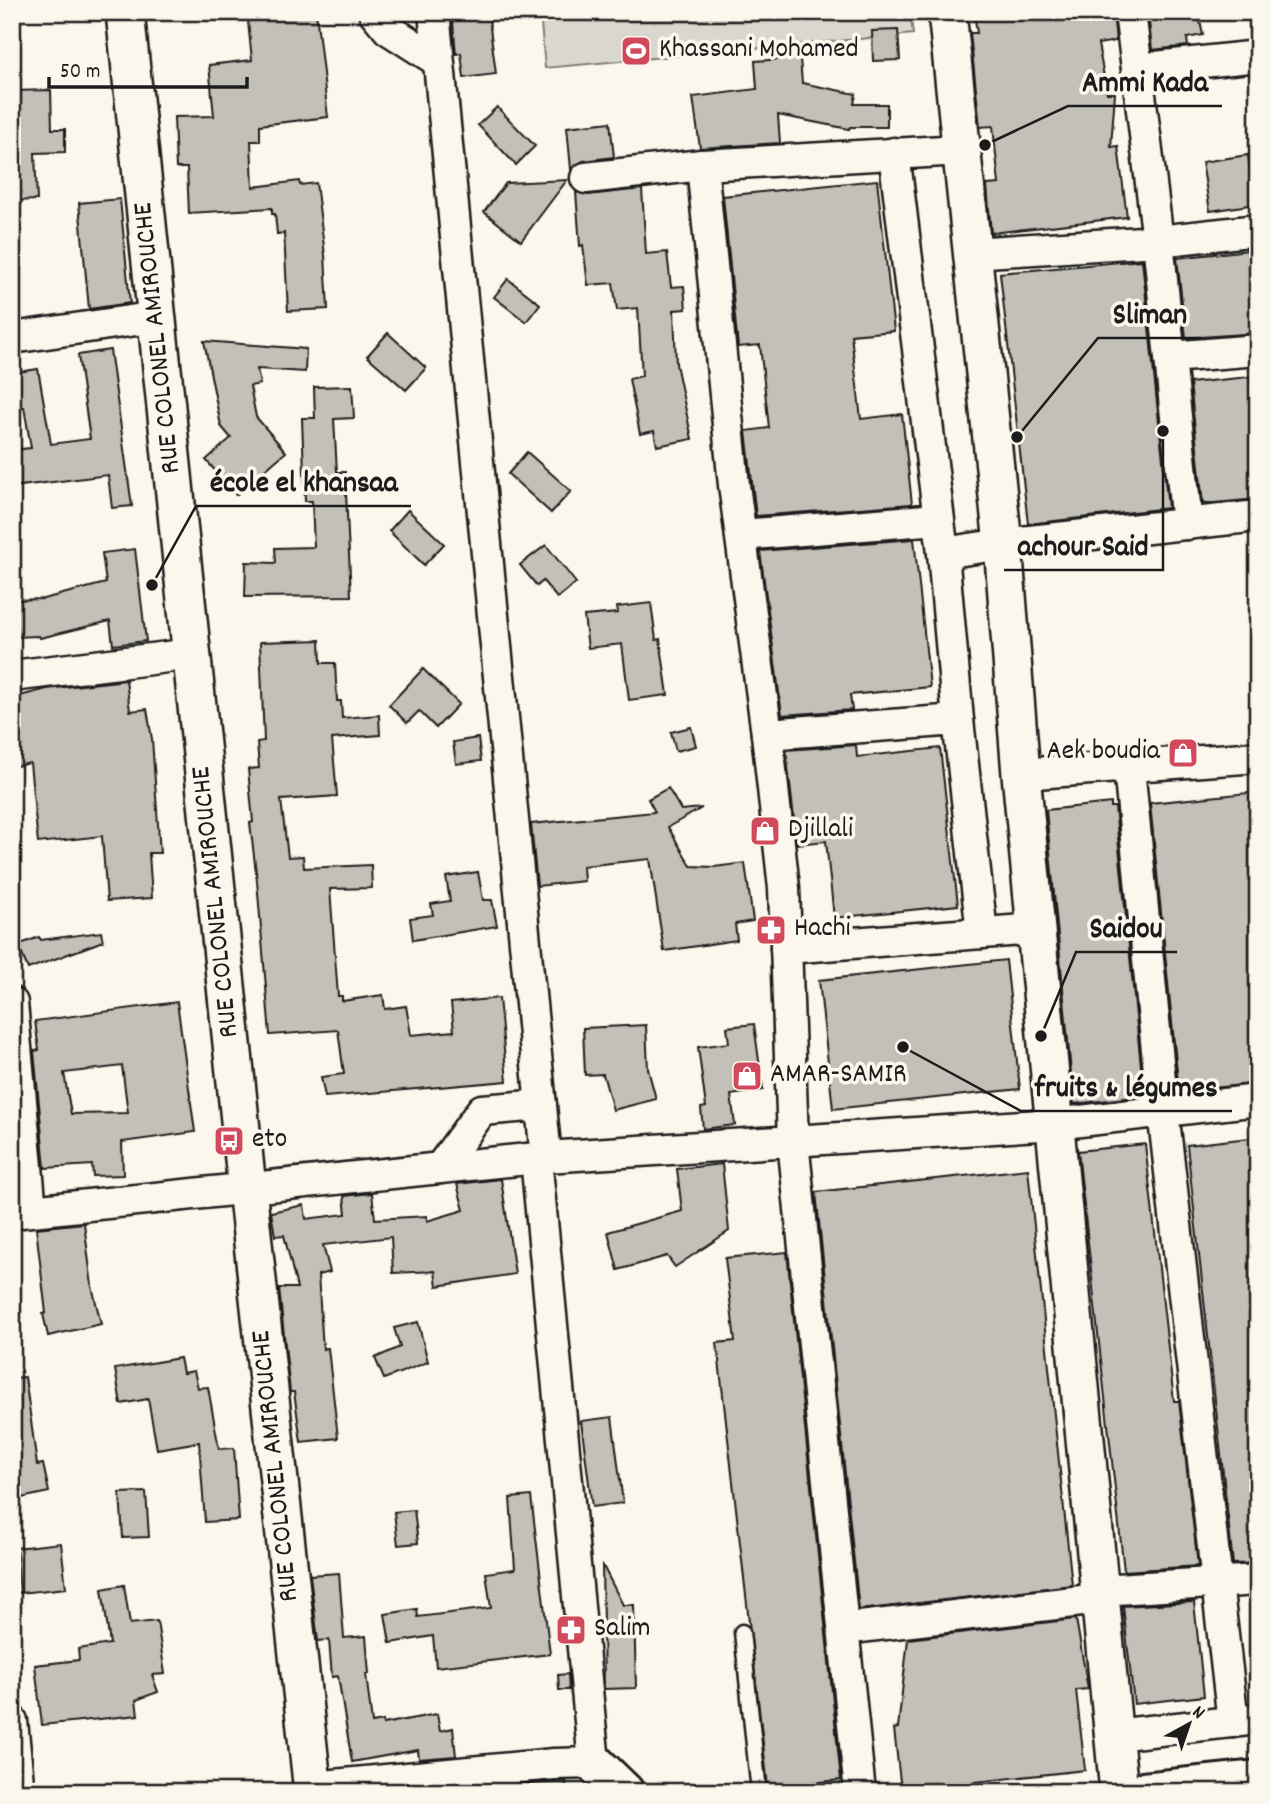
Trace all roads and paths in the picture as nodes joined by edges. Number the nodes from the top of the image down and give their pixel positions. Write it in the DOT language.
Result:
graph roads {
  1 [pos="125,12"];
  2 [pos="374,12"];
  3 [pos="433,12"];
  4 [pos="947,12"];
  5 [pos="1130,12"];
  6 [pos="1258,56"];
  7 [pos="438,61"];
  8 [pos="1137,69"];
  9 [pos="961,149"];
  10 [pos="894,153"];
  11 [pos="702,165"];
  12 [pos="586,178"];
  13 [pos="1258,230"];
  14 [pos="1158,240"];
  15 [pos="971,253"];
  16 [pos="157,317"];
  17 [pos="12,338"];
  18 [pos="1258,349"];
  19 [pos="1170,357"];
  20 [pos="1258,516"];
  21 [pos="939,519"];
  22 [pos="1187,524"];
  23 [pos="741,535"];
  24 [pos="1003,544"];
  25 [pos="943,553"];
  26 [pos="192,654"];
  27 [pos="12,676"];
  28 [pos="958,720"];
  29 [pos="767,734"];
  30 [pos="1258,757"];
  31 [pos="1129,768"];
  32 [pos="1021,774"];
  33 [pos="1036,929"];
  34 [pos="982,933"];
  35 [pos="786,948"];
  36 [pos="12,1003"];
  37 [pos="1258,1100"];
  38 [pos="541,1105"];
  39 [pos="1163,1111"];
  40 [pos="1055,1124"];
  41 [pos="793,1141"];
  42 [pos="541,1158"];
  43 [pos="440,1168"];
  44 [pos="247,1188"];
  45 [pos="22,1211"];
  46 [pos="1258,1580"];
  47 [pos="1217,1582"];
  48 [pos="1099,1595"];
  49 [pos="843,1629"];
  50 [pos="742,1632"];
  51 [pos="1246,1720"];
  52 [pos="12,1721"];
  53 [pos="1114,1735"];
  54 [pos="595,1777"];
  55 [pos="1258,1780"];
  56 [pos="313,1789"];
  57 [pos="19,1792"];
  58 [pos="624,1792"];
  59 [pos="759,1792"];
  60 [pos="860,1792"];
  61 [pos="1119,1792"];
  62 [pos="1143,1792"];
  1 -- 16 [label="street, RUE COLONEL AMIROUCHE"];
  2 -- 7 [label="street"];
  3 -- 7 [label="street"];
  4 -- 9 [label="street"];
  5 -- 8 [label="street"];
  6 -- 8 [label="street"];
  7 -- 38 [label="street"];
  8 -- 14 [label="street"];
  9 -- 10 [label="street"];
  9 -- 15 [label="street"];
  10 -- 11 [label="street"];
  10 -- 21 [label="street"];
  11 -- 12 [label="street"];
  11 -- 23 [label="street"];
  13 -- 14 [label="street"];
  14 -- 15 [label="street"];
  14 -- 19 [label="street"];
  15 -- 24 [label="street"];
  16 -- 17 [label="street"];
  16 -- 26 [label="street, RUE COLONEL AMIROUCHE"];
  18 -- 19 [label="street"];
  19 -- 22 [label="street"];
  20 -- 22 [label="street"];
  21 -- 23 [label="street"];
  21 -- 25 [label="street"];
  22 -- 24 [label="street"];
  23 -- 29 [label="street"];
  24 -- 25 [label="street"];
  24 -- 32 [label="street"];
  25 -- 28 [label="street"];
  26 -- 27 [label="street"];
  26 -- 44 [label="street, RUE COLONEL AMIROUCHE"];
  28 -- 29 [label="street"];
  28 -- 34 [label="street"];
  29 -- 35 [label="street"];
  30 -- 31 [label="street"];
  31 -- 32 [label="street"];
  31 -- 39 [label="street"];
  32 -- 33 [label="street"];
  33 -- 34 [label="street"];
  33 -- 40 [label="street"];
  34 -- 35 [label="street"];
  35 -- 41 [label="street"];
  36 -- 45 [label="street"];
  37 -- 39 [label="street"];
  38 -- 42 [label="street"];
  38 -- 43 [label="street"];
  39 -- 40 [label="street"];
  39 -- 47 [label="street"];
  40 -- 41 [label="street"];
  40 -- 48 [label="street"];
  41 -- 42 [label="street"];
  41 -- 49 [label="street"];
  42 -- 43 [label="street"];
  42 -- 54 [label="street"];
  43 -- 44 [label="street"];
  44 -- 45 [label="street"];
  44 -- 56 [label="street, RUE COLONEL AMIROUCHE"];
  46 -- 47 [label="street"];
  47 -- 48 [label="street"];
  47 -- 51 [label="street"];
  48 -- 49 [label="street"];
  48 -- 53 [label="street"];
  49 -- 60 [label="street"];
  50 -- 59 [label="lane"];
  51 -- 53 [label="street"];
  52 -- 57 [label="street"];
  53 -- 61 [label="street"];
  54 -- 56 [label="street"];
  54 -- 58 [label="main road"];
  55 -- 62 [label="main road"];
}
